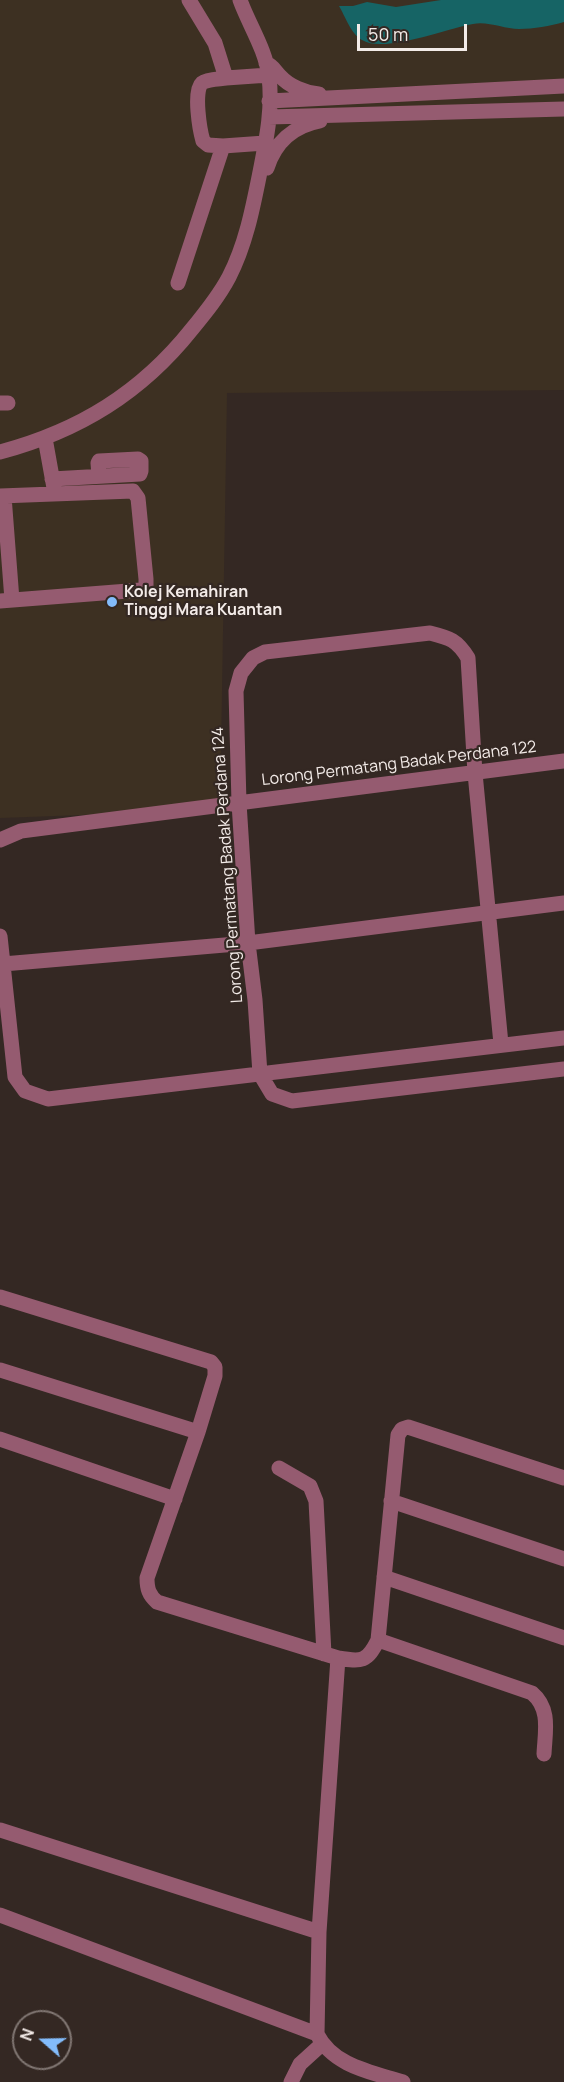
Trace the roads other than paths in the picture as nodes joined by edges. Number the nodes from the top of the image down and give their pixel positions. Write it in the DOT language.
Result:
graph roads {
  1 [pos="189,0"];
  2 [pos="240,0"];
  3 [pos="267,69"];
  4 [pos="226,78"];
  5 [pos="564,86"];
  6 [pos="337,98"];
  7 [pos="269,101"];
  8 [pos="564,108"];
  9 [pos="336,116"];
  10 [pos="269,117"];
  11 [pos="265,143"];
  12 [pos="223,146"];
  13 [pos="258,179"];
  14 [pos="178,284"];
  15 [pos="45,438"];
  16 [pos="0,452"];
  17 [pos="99,476"];
  18 [pos="53,487"];
  19 [pos="2,496"];
  20 [pos="6,601"];
  21 [pos="564,761"];
  22 [pos="475,773"];
  23 [pos="239,803"];
  24 [pos="0,840"];
  25 [pos="564,903"];
  26 [pos="490,912"];
  27 [pos="0,936"];
  28 [pos="248,943"];
  29 [pos="3,964"];
  30 [pos="564,1038"];
  31 [pos="501,1044"];
  32 [pos="564,1069"];
  33 [pos="260,1074"];
  34 [pos="0,1297"];
  35 [pos="0,1370"];
  36 [pos="198,1432"];
  37 [pos="0,1439"];
  38 [pos="279,1468"];
  39 [pos="564,1478"];
  40 [pos="176,1499"];
  41 [pos="391,1501"];
  42 [pos="564,1559"];
  43 [pos="384,1577"];
  44 [pos="564,1638"];
  45 [pos="378,1640"];
  46 [pos="331,1656"];
  47 [pos="544,1754"];
  48 [pos="0,1830"];
  49 [pos="0,1915"];
  50 [pos="319,1932"];
  51 [pos="320,2039"];
  52 [pos="291,2082"];
  53 [pos="403,2082"];
  1 -- 4 [label="street"];
  2 -- 3 [label="street"];
  3 -- 4 [label="street"];
  3 -- 6 [label="street"];
  3 -- 7 [label="street"];
  4 -- 12 [label="street"];
  5 -- 6 [label="street"];
  6 -- 7 [label="street"];
  7 -- 10 [label="street"];
  8 -- 9 [label="street"];
  9 -- 10 [label="street"];
  9 -- 13 [label="street"];
  10 -- 11 [label="street"];
  11 -- 12 [label="street"];
  11 -- 13 [label="street"];
  12 -- 14 [label="street"];
  13 -- 15 [label="street"];
  15 -- 16 [label="street"];
  15 -- 18 [label="street"];
  17 -- 18 [label="street"];
  18 -- 19 [label="street"];
  18 -- 20 [label="street"];
  19 -- 20 [label="street"];
  21 -- 22 [label="street, Lorong Permatang Badak Perdana 122"];
  22 -- 23 [label="street, Lorong Permatang Badak Perdana 122"];
  22 -- 23 [label="street, Lorong Permatang Badak Perdana 124"];
  22 -- 26 [label="street"];
  23 -- 24 [label="street, Lorong Permatang Badak Perdana 122"];
  23 -- 28 [label="street, Lorong Permatang Badak Perdana 124"];
  25 -- 26 [label="street"];
  26 -- 28 [label="street"];
  26 -- 31 [label="street"];
  27 -- 29 [label="street"];
  28 -- 29 [label="street"];
  28 -- 33 [label="street, Lorong Permatang Badak Perdana 124"];
  29 -- 33 [label="street"];
  30 -- 31 [label="street"];
  31 -- 33 [label="street"];
  32 -- 33 [label="street"];
  34 -- 36 [label="street"];
  35 -- 36 [label="street"];
  36 -- 40 [label="street"];
  37 -- 40 [label="street"];
  38 -- 46 [label="street"];
  39 -- 41 [label="street"];
  40 -- 46 [label="street"];
  41 -- 42 [label="street"];
  41 -- 43 [label="street"];
  43 -- 44 [label="street"];
  43 -- 45 [label="street"];
  45 -- 46 [label="street"];
  45 -- 47 [label="street"];
  46 -- 50 [label="street"];
  48 -- 50 [label="street"];
  49 -- 51 [label="street"];
  50 -- 51 [label="street"];
  51 -- 52 [label="street"];
  51 -- 53 [label="street"];
}
